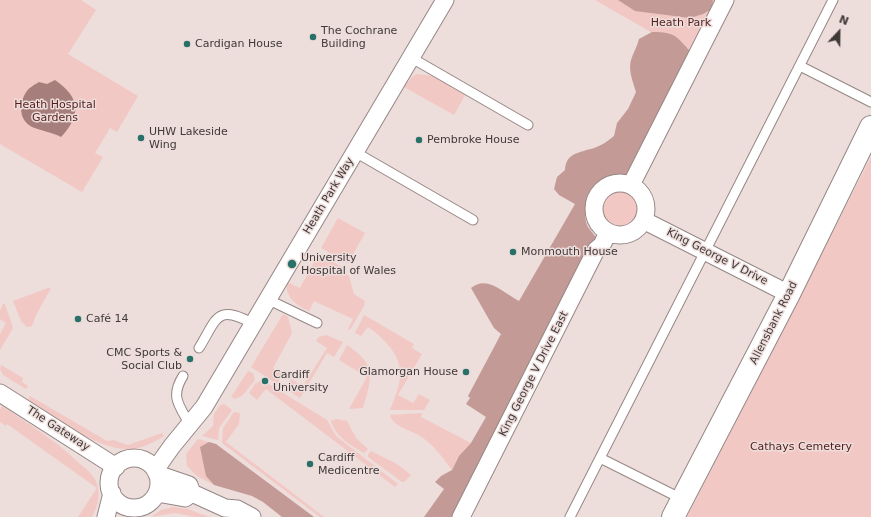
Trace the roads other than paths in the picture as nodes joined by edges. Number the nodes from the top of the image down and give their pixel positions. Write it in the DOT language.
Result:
graph roads {
  1 [pos="725,0"];
  2 [pos="833,0"];
  3 [pos="442,5"];
  4 [pos="410,56"];
  5 [pos="800,66"];
  6 [pos="871,102"];
  7 [pos="528,125"];
  8 [pos="871,127"];
  9 [pos="355,152"];
  10 [pos="631,185"];
  11 [pos="473,220"];
  12 [pos="644,221"];
  13 [pos="608,232"];
  14 [pos="705,250"];
  15 [pos="789,294"];
  16 [pos="269,300"];
  17 [pos="317,323"];
  18 [pos="254,324"];
  19 [pos="199,348"];
  20 [pos="183,376"];
  21 [pos="0,393"];
  22 [pos="190,424"];
  23 [pos="600,458"];
  24 [pos="116,467"];
  25 [pos="156,472"];
  26 [pos="112,493"];
  27 [pos="157,493"];
  28 [pos="192,493"];
  29 [pos="678,508"];
  30 [pos="139,512"];
  31 [pos="228,512"];
  32 [pos="106,517"];
  33 [pos="252,517"];
  34 [pos="460,517"];
  35 [pos="570,517"];
  1 -- 10 [label="street"];
  2 -- 5 [label="lane"];
  3 -- 4 [label="street, Heath Park Way"];
  4 -- 7 [label="lane"];
  4 -- 9 [label="street, Heath Park Way"];
  5 -- 6 [label="lane"];
  5 -- 14 [label="lane"];
  8 -- 15 [label="street, Allensbank Road"];
  9 -- 11 [label="lane"];
  9 -- 16 [label="street, Heath Park Way"];
  10 -- 12 [label="street"];
  10 -- 13 [label="street"];
  12 -- 13 [label="street"];
  12 -- 14 [label="street, King George V Drive"];
  13 -- 34 [label="street, King George V Drive East"];
  14 -- 15 [label="street, King George V Drive"];
  14 -- 23 [label="lane"];
  15 -- 29 [label="street, Allensbank Road"];
  16 -- 17 [label="lane"];
  16 -- 18 [label="street, Heath Park Way"];
  18 -- 19 [label="lane"];
  18 -- 22 [label="street, Heath Park Way"];
  20 -- 22 [label="lane"];
  21 -- 24 [label="street, The Gateway"];
  22 -- 25 [label="street, Heath Park Way"];
  23 -- 29 [label="lane"];
  23 -- 35 [label="lane"];
  24 -- 25 [label="street"];
  24 -- 26 [label="street"];
  25 -- 27 [label="street"];
  25 -- 28 [label="street"];
  26 -- 30 [label="street"];
  26 -- 32 [label="street"];
  27 -- 28 [label="street"];
  27 -- 30 [label="street"];
  28 -- 31 [label="street"];
  31 -- 33 [label="street"];
}
